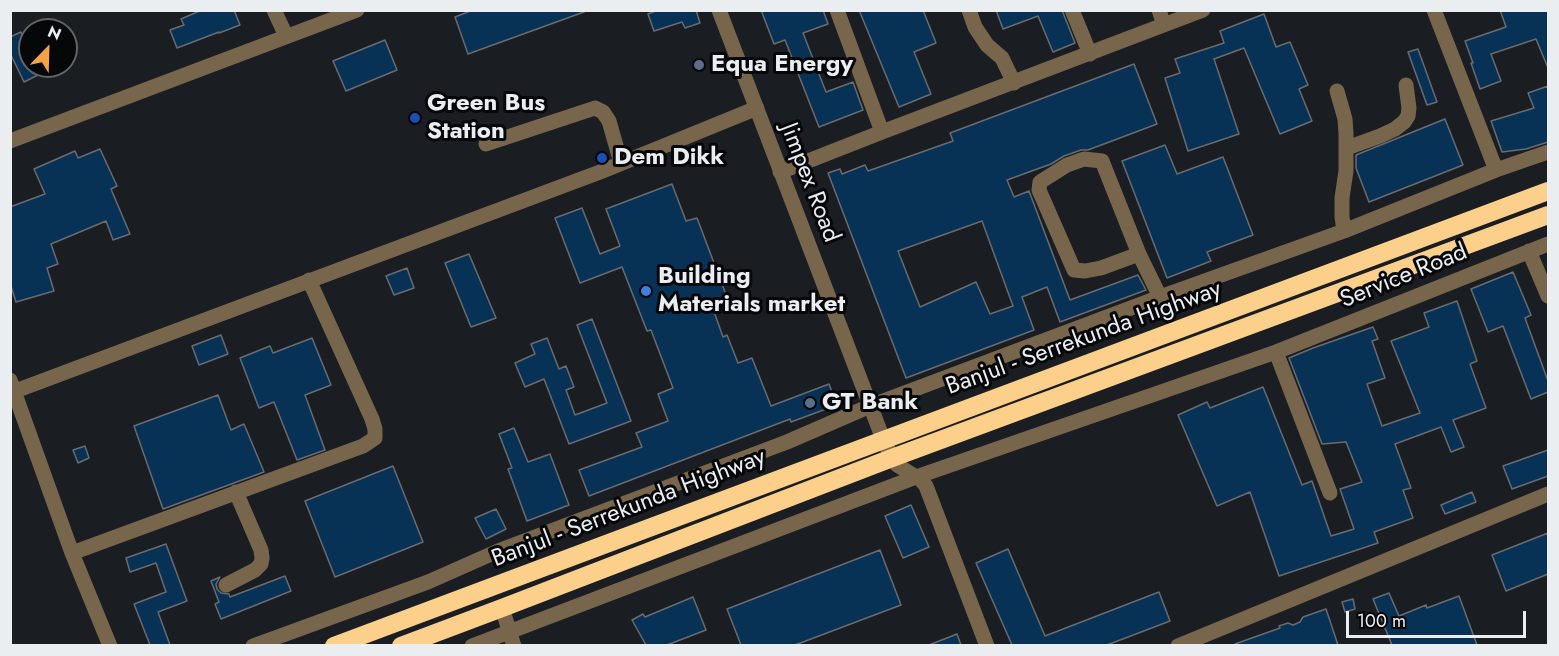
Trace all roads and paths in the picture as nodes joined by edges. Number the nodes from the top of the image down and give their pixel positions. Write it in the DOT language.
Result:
graph roads {
  1 [pos="274,10"];
  2 [pos="357,10"];
  3 [pos="719,10"];
  4 [pos="837,10"];
  5 [pos="969,10"];
  6 [pos="1072,10"];
  7 [pos="1159,10"];
  8 [pos="1203,10"];
  9 [pos="1434,10"];
  10 [pos="1164,26"];
  11 [pos="286,36"];
  12 [pos="1090,54"];
  13 [pos="1014,83"];
  14 [pos="1406,85"];
  15 [pos="1337,91"];
  16 [pos="757,108"];
  17 [pos="882,132"];
  18 [pos="10,141"];
  19 [pos="486,144"];
  20 [pos="1347,148"];
  21 [pos="1548,152"];
  22 [pos="621,163"];
  23 [pos="1496,170"];
  24 [pos="780,172"];
  25 [pos="1548,191"];
  26 [pos="1548,215"];
  27 [pos="1344,231"];
  28 [pos="1548,244"];
  29 [pos="1529,251"];
  30 [pos="1139,254"];
  31 [pos="309,280"];
  32 [pos="1548,296"];
  33 [pos="1160,297"];
  34 [pos="1276,352"];
  35 [pos="12,388"];
  36 [pos="870,406"];
  37 [pos="883,439"];
  38 [pos="892,458"];
  39 [pos="916,477"];
  40 [pos="236,492"];
  41 [pos="1330,493"];
  42 [pos="1548,494"];
  43 [pos="72,553"];
  44 [pos="226,585"];
  45 [pos="502,608"];
  46 [pos="512,639"];
  47 [pos="110,645"];
  48 [pos="253,645"];
  49 [pos="334,645"];
  50 [pos="401,645"];
  51 [pos="472,645"];
  52 [pos="987,645"];
  53 [pos="1178,645"];
  1 -- 11 [label="street"];
  2 -- 11 [label="street"];
  3 -- 16 [label="street, Jimpex Road"];
  4 -- 17 [label="street"];
  5 -- 13 [label="street"];
  6 -- 12 [label="street"];
  7 -- 10 [label="street"];
  8 -- 10 [label="street"];
  9 -- 23 [label="street"];
  10 -- 12 [label="street"];
  11 -- 18 [label="street"];
  12 -- 13 [label="street"];
  13 -- 17 [label="street"];
  14 -- 20 [label="street"];
  15 -- 20 [label="street"];
  16 -- 22 [label="street"];
  16 -- 24 [label="street, Jimpex Road"];
  17 -- 24 [label="street"];
  19 -- 22 [label="street"];
  20 -- 27 [label="street"];
  21 -- 23 [label="street"];
  22 -- 31 [label="street"];
  23 -- 27 [label="street"];
  24 -- 36 [label="street, Jimpex Road"];
  25 -- 37 [label="highway, Banjul - Serrekunda Highway"];
  26 -- 38 [label="highway, Banjul - Serrekunda Highway"];
  27 -- 33 [label="street"];
  28 -- 29 [label="street, Service Road"];
  29 -- 32 [label="street"];
  29 -- 34 [label="street, Service Road"];
  30 -- 30 [label="street"];
  30 -- 33 [label="street"];
  31 -- 35 [label="street"];
  31 -- 40 [label="street"];
  33 -- 36 [label="street"];
  34 -- 39 [label="street, Service Road"];
  34 -- 41 [label="street"];
  35 -- 43 [label="street"];
  36 -- 37 [label="street, Jimpex Road"];
  36 -- 48 [label="street"];
  37 -- 38 [label="street, Jimpex Road"];
  37 -- 49 [label="highway, Banjul - Serrekunda Highway"];
  38 -- 39 [label="street"];
  38 -- 45 [label="highway, Banjul - Serrekunda Highway"];
  39 -- 46 [label="street, Service Road"];
  39 -- 52 [label="street"];
  40 -- 43 [label="street"];
  40 -- 44 [label="street"];
  42 -- 53 [label="street"];
  43 -- 47 [label="street"];
  45 -- 46 [label="street"];
  45 -- 50 [label="highway, Banjul - Serrekunda Highway"];
  46 -- 51 [label="street, Service Road"];
}
